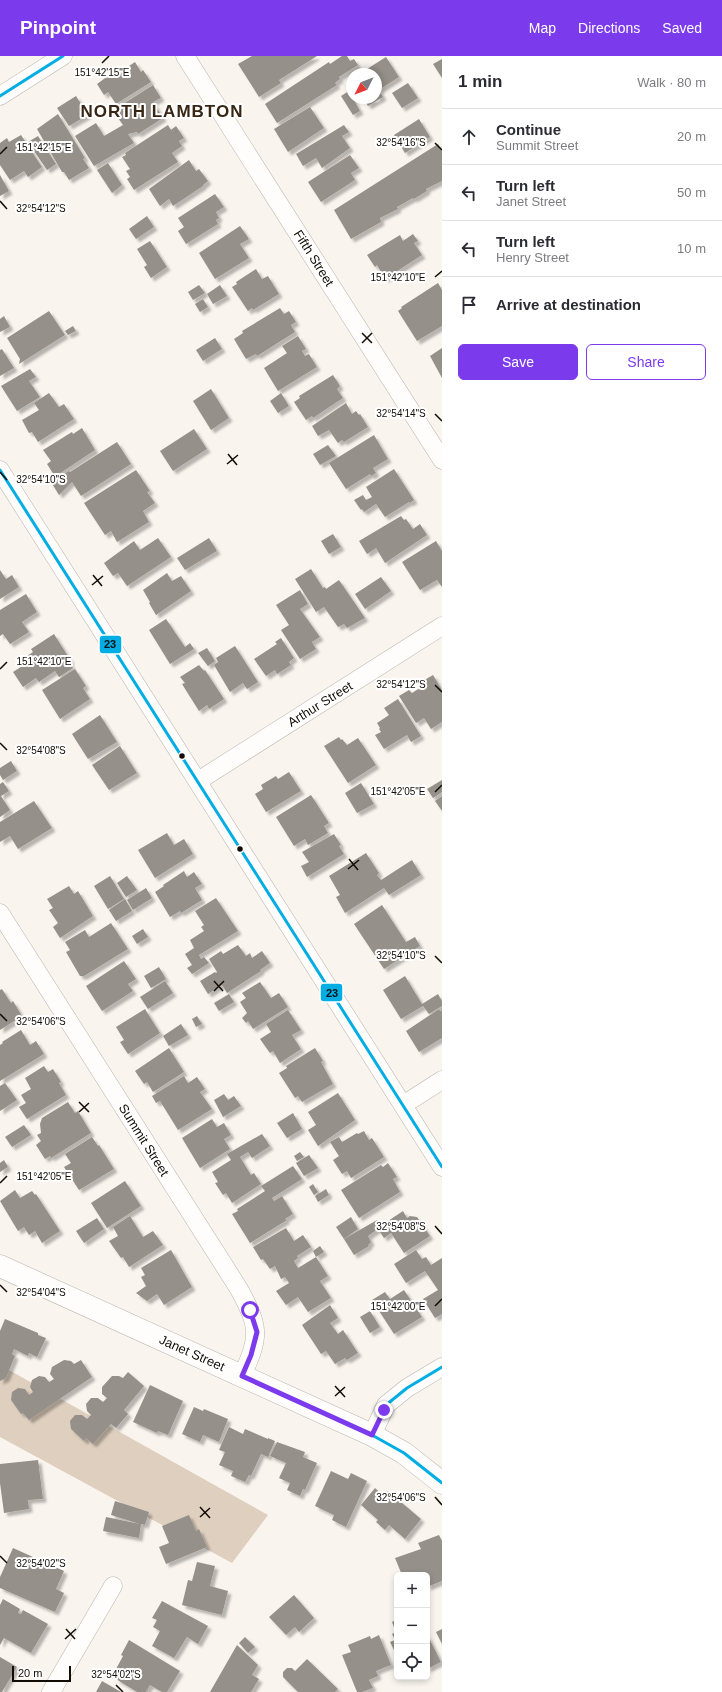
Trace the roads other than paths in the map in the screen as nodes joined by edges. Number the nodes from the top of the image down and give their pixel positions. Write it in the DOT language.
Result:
graph roads {
  1 [pos="63,56"];
  2 [pos="185,56"];
  3 [pos="0,96"];
  4 [pos="442,460"];
  5 [pos="0,470"];
  6 [pos="442,626"];
  7 [pos="198,781"];
  8 [pos="0,913"];
  9 [pos="442,1080"];
  10 [pos="403,1105"];
  11 [pos="442,1167"];
  12 [pos="0,1266"];
  13 [pos="442,1367"];
  14 [pos="242,1376"];
  15 [pos="372,1435"];
  16 [pos="442,1483"];
  17 [pos="113,1586"];
  18 [pos="51,1692"];
  1 -- 3 [label="street"];
  2 -- 4 [label="street, Fifth Street"];
  5 -- 7 [label="street"];
  6 -- 7 [label="street, Arthur Street"];
  7 -- 10 [label="street"];
  8 -- 14 [label="street, Summit Street"];
  9 -- 10 [label="street"];
  10 -- 11 [label="street"];
  12 -- 14 [label="street, Janet Street"];
  13 -- 15 [label="street"];
  14 -- 15 [label="street, Janet Street"];
  15 -- 16 [label="street, Janet Street"];
  17 -- 18 [label="street"];
}
